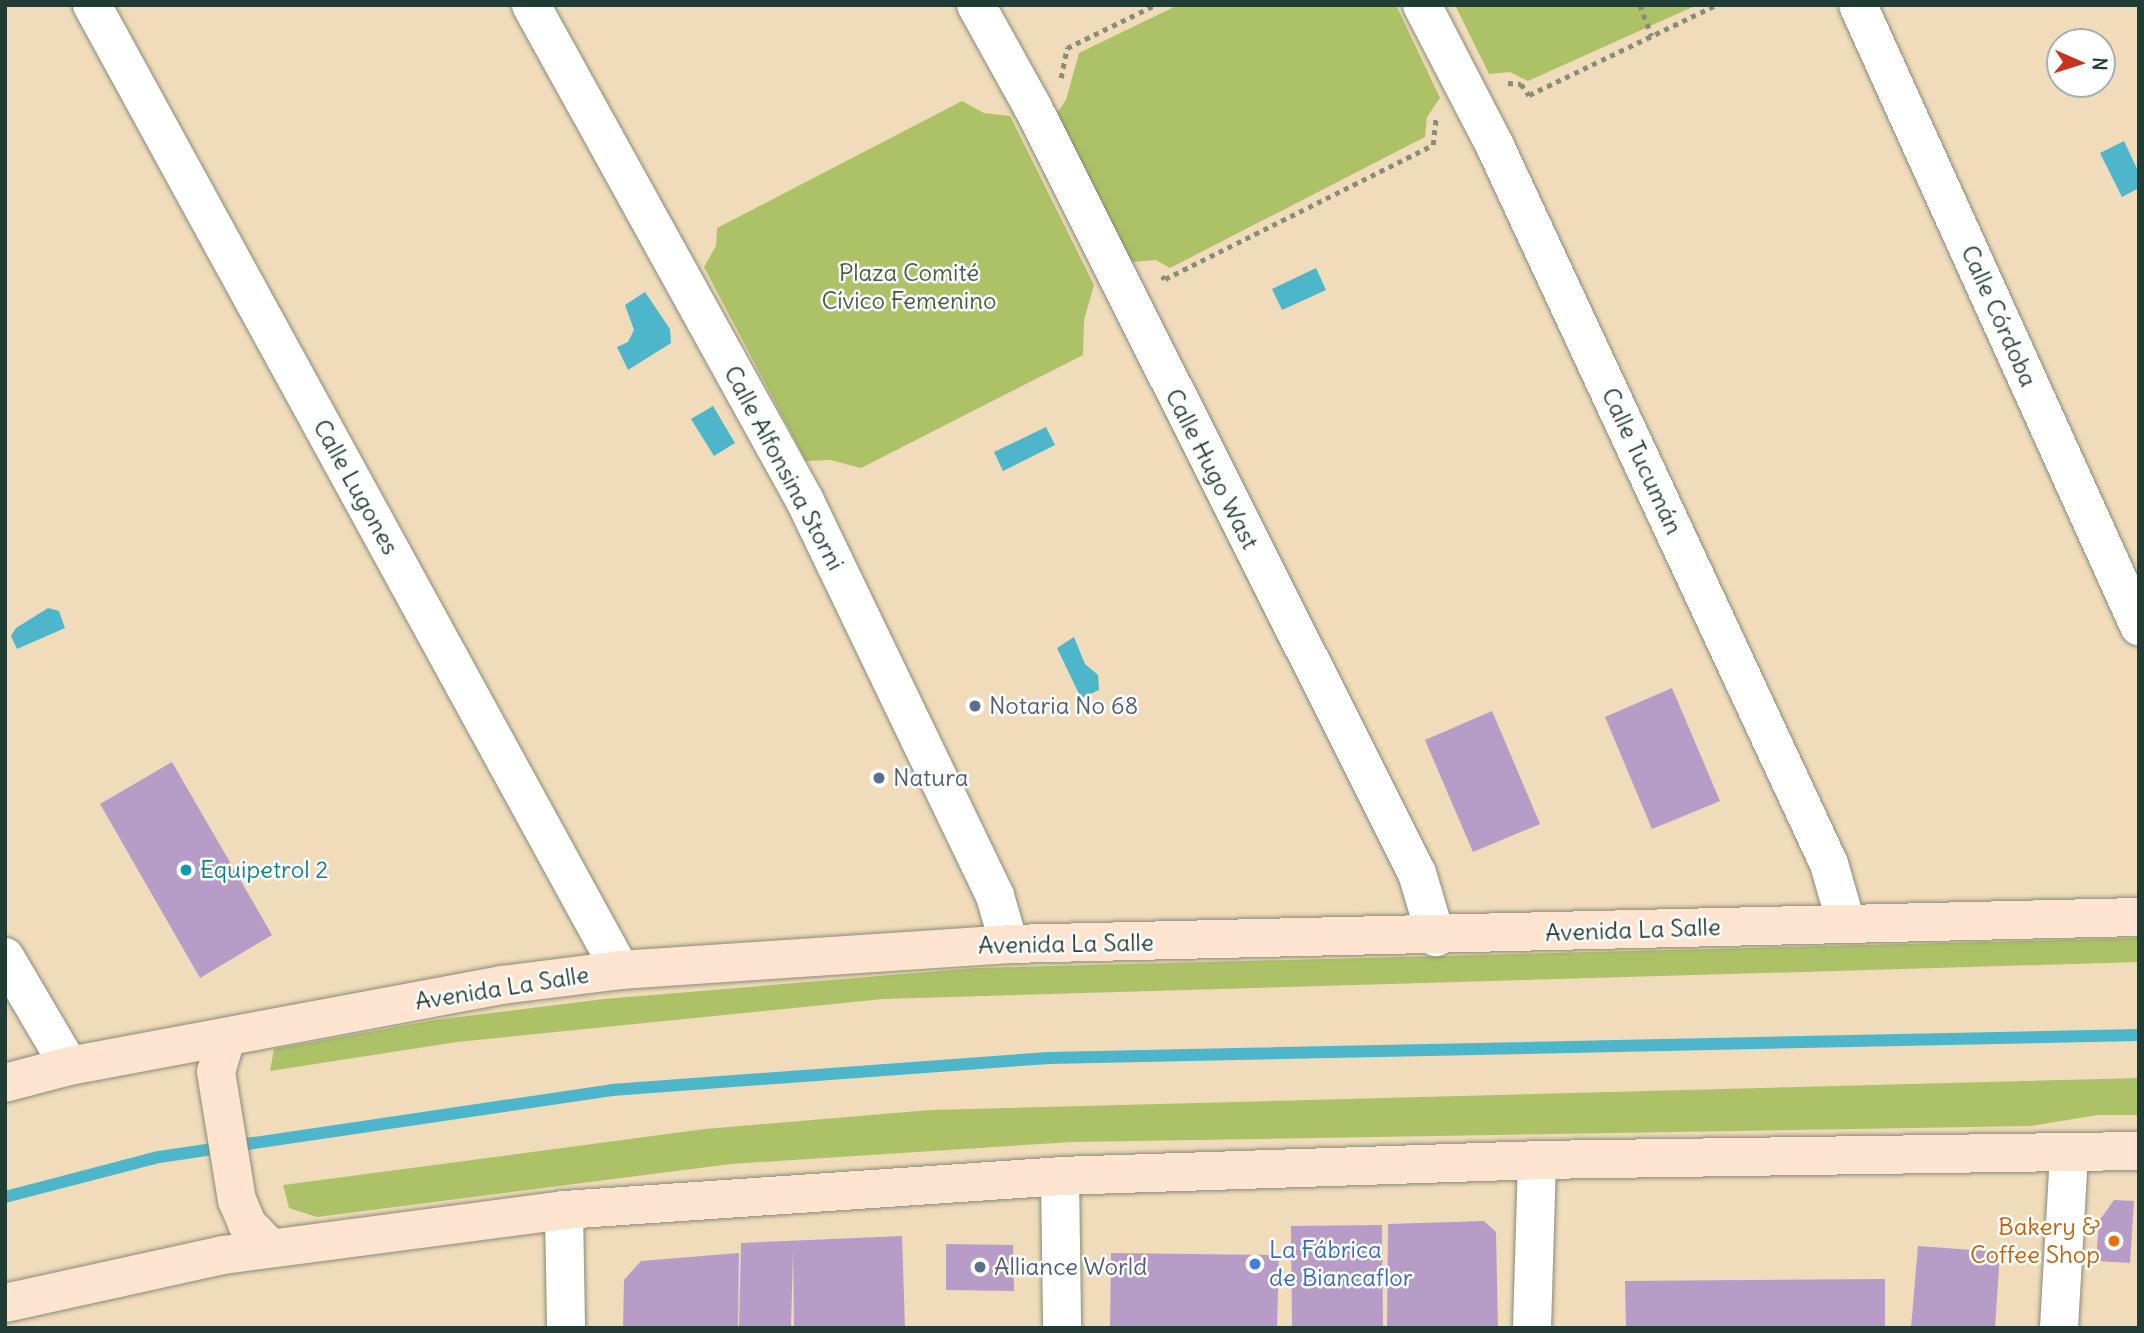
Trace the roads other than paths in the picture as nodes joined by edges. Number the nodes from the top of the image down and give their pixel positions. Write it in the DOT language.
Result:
graph roads {
  1 [pos="92,5"];
  2 [pos="531,5"];
  3 [pos="976,5"];
  4 [pos="1422,5"];
  5 [pos="1858,5"];
  6 [pos="2139,626"];
  7 [pos="2139,917"];
  8 [pos="1846,923"];
  9 [pos="1436,937"];
  10 [pos="1009,944"];
  11 [pos="5,957"];
  12 [pos="620,970"];
  13 [pos="220,1065"];
  14 [pos="69,1066"];
  15 [pos="5,1083"];
  16 [pos="2139,1151"];
  17 [pos="2069,1152"];
  18 [pos="1537,1160"];
  19 [pos="1060,1176"];
  20 [pos="239,1208"];
  21 [pos="564,1210"];
  22 [pos="270,1248"];
  23 [pos="223,1255"];
  24 [pos="5,1303"];
  25 [pos="566,1328"];
  26 [pos="1062,1328"];
  27 [pos="1532,1328"];
  28 [pos="2059,1328"];
  1 -- 12 [label="street, Calle Lugones"];
  2 -- 10 [label="street, Calle Alfonsina Storni"];
  3 -- 9 [label="street, Calle Hugo Wast"];
  4 -- 8 [label="street, Calle Tucumán"];
  5 -- 6 [label="street, Calle Córdoba"];
  7 -- 8 [label="main road, Avenida La Salle"];
  8 -- 9 [label="main road, Avenida La Salle"];
  9 -- 10 [label="main road, Avenida La Salle"];
  10 -- 12 [label="main road, Avenida La Salle"];
  11 -- 14 [label="street"];
  12 -- 13 [label="main road, Avenida La Salle"];
  13 -- 14 [label="main road, Avenida La Salle"];
  13 -- 20 [label="main road"];
  14 -- 15 [label="main road, Avenida La Salle"];
  16 -- 17 [label="main road"];
  17 -- 18 [label="main road"];
  17 -- 28 [label="street"];
  18 -- 19 [label="main road"];
  18 -- 27 [label="street"];
  19 -- 21 [label="main road"];
  19 -- 26 [label="street"];
  20 -- 22 [label="main road"];
  20 -- 23 [label="main road"];
  21 -- 22 [label="main road"];
  21 -- 25 [label="street"];
  22 -- 23 [label="main road"];
  23 -- 24 [label="main road"];
}
